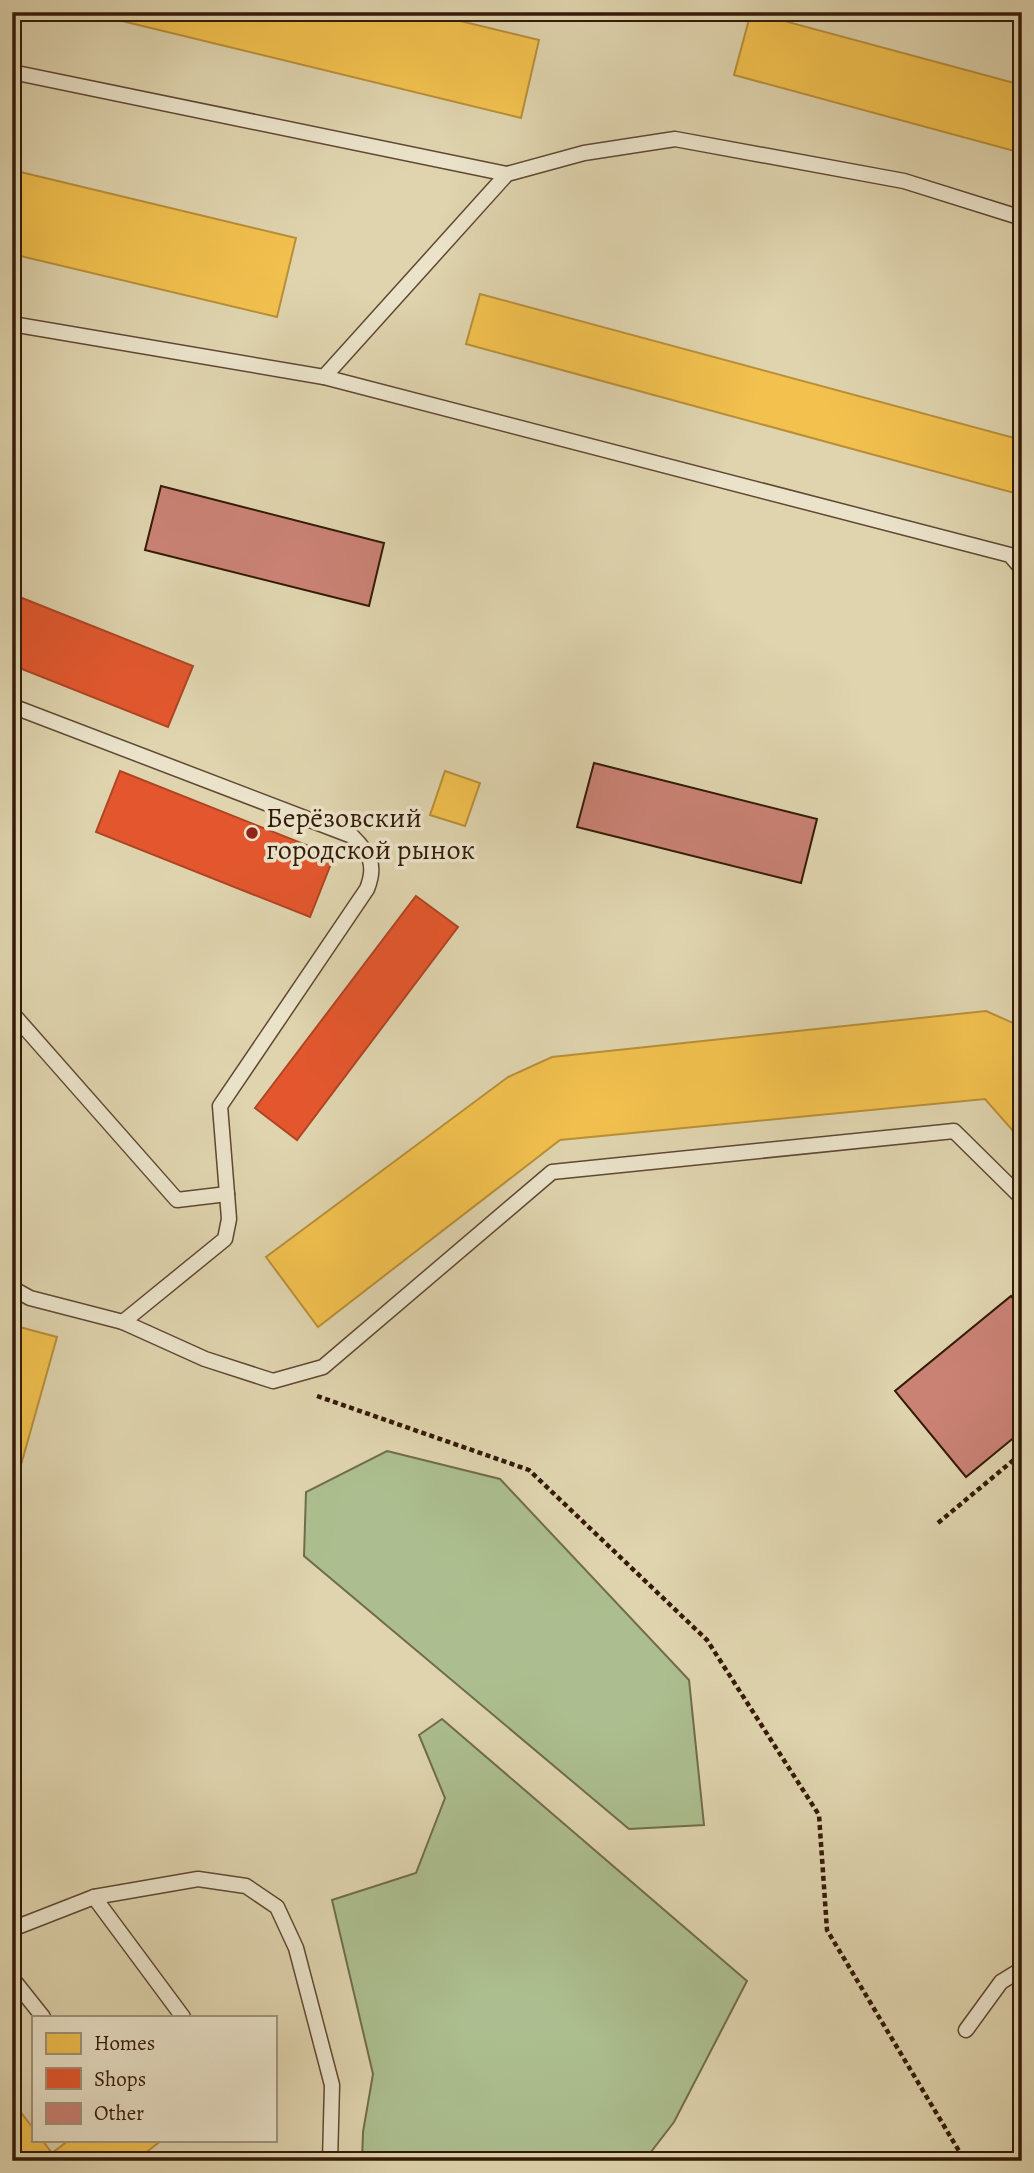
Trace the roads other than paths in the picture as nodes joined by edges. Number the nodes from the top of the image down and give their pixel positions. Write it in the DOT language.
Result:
graph roads {
  1 [pos="12,72"];
  2 [pos="507,174"];
  3 [pos="1022,218"];
  4 [pos="12,324"];
  5 [pos="324,377"];
  6 [pos="1022,569"];
  7 [pos="12,706"];
  8 [pos="12,1013"];
  9 [pos="227,1194"];
  10 [pos="1022,1198"];
  11 [pos="12,1288"];
  12 [pos="123,1322"];
  13 [pos="93,1897"];
  14 [pos="12,1929"];
  15 [pos="1022,1969"];
  16 [pos="12,1978"];
  17 [pos="42,2016"];
  18 [pos="182,2016"];
  19 [pos="966,2030"];
  20 [pos="330,2161"];
  1 -- 2 [label="lane"];
  2 -- 3 [label="lane"];
  2 -- 5 [label="lane"];
  4 -- 5 [label="lane"];
  5 -- 6 [label="lane"];
  7 -- 9 [label="lane"];
  8 -- 9 [label="lane"];
  9 -- 12 [label="lane"];
  10 -- 12 [label="lane"];
  11 -- 12 [label="lane"];
  13 -- 14 [label="lane"];
  13 -- 18 [label="lane"];
  13 -- 20 [label="lane"];
  15 -- 19 [label="lane"];
  16 -- 17 [label="lane"];
}
